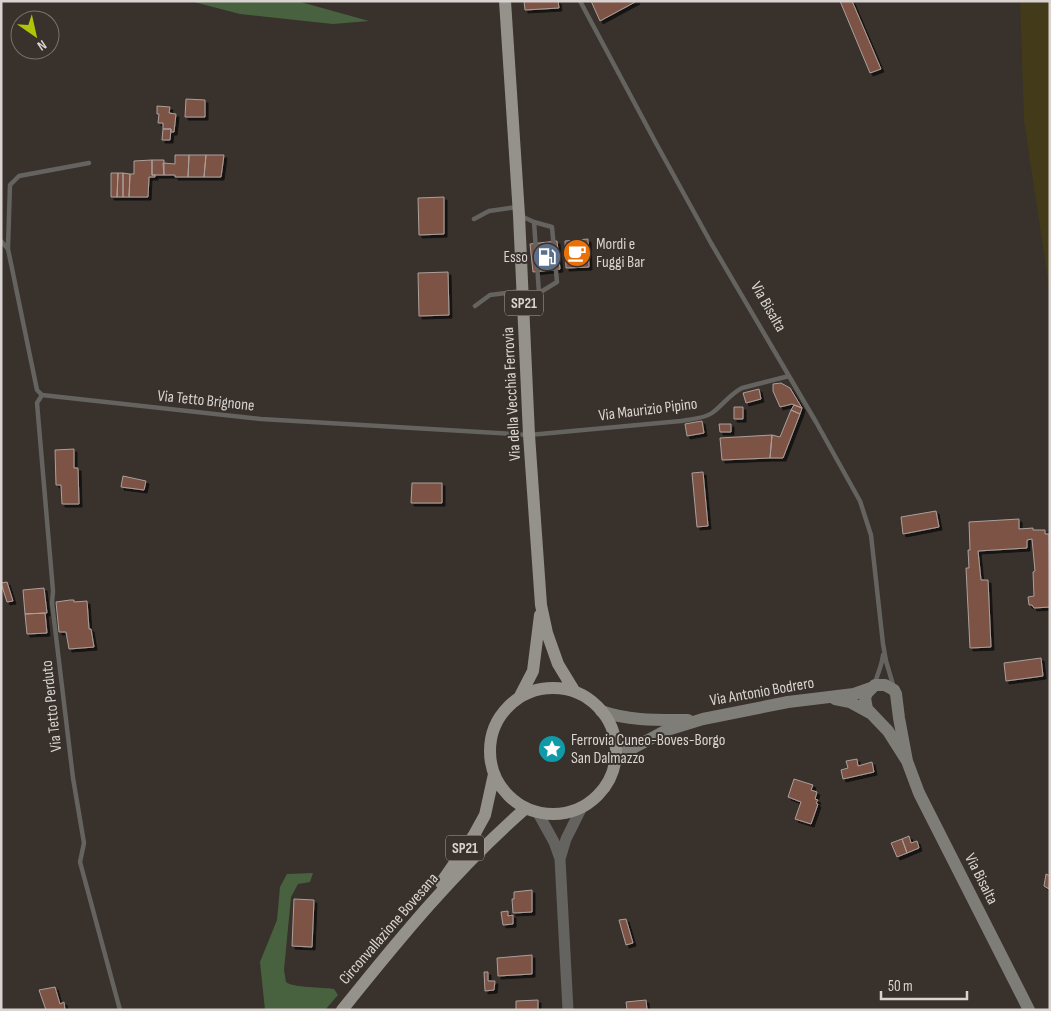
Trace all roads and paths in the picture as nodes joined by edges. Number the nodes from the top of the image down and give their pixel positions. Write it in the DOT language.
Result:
graph roads {
  1 [pos="505,1"];
  2 [pos="580,1"];
  3 [pos="89,163"];
  4 [pos="519,211"];
  5 [pos="474,219"];
  6 [pos="534,222"];
  7 [pos="1,242"];
  8 [pos="8,249"];
  9 [pos="540,293"];
  10 [pos="523,296"];
  11 [pos="475,306"];
  12 [pos="789,376"];
  13 [pos="42,395"];
  14 [pos="529,435"];
  15 [pos="541,605"];
  16 [pos="883,644"];
  17 [pos="873,687"];
  18 [pos="575,692"];
  19 [pos="519,698"];
  20 [pos="827,698"];
  21 [pos="897,700"];
  22 [pos="601,711"];
  23 [pos="873,715"];
  24 [pos="703,719"];
  25 [pos="616,757"];
  26 [pos="907,760"];
  27 [pos="494,774"];
  28 [pos="582,807"];
  29 [pos="532,811"];
  30 [pos="560,859"];
  31 [pos="420,914"];
  32 [pos="120,1010"];
  33 [pos="342,1010"];
  34 [pos="568,1010"];
  35 [pos="1029,1010"];
  1 -- 4 [label="main road, Via della Vecchia Ferrovia / SP21"];
  2 -- 12 [label="lane, Via Bisalta"];
  3 -- 8 [label="lane"];
  4 -- 5 [label="lane"];
  4 -- 6 [label="lane"];
  4 -- 10 [label="main road, Via della Vecchia Ferrovia / SP21"];
  6 -- 9 [label="lane"];
  6 -- 9 [label="lane"];
  7 -- 8 [label="lane"];
  8 -- 13 [label="lane"];
  9 -- 10 [label="lane"];
  10 -- 11 [label="lane"];
  10 -- 14 [label="main road, Via della Vecchia Ferrovia / SP21"];
  12 -- 14 [label="lane, Via Maurizio Pipino"];
  12 -- 16 [label="lane, Via Bisalta"];
  13 -- 14 [label="lane, Via Tetto Brignone"];
  13 -- 32 [label="lane, Via Tetto Perduto"];
  14 -- 15 [label="main road, Via della Vecchia Ferrovia / SP21"];
  15 -- 18 [label="main road, Via della Vecchia Ferrovia / SP21"];
  15 -- 19 [label="main road, Via della Vecchia Ferrovia / SP21"];
  16 -- 17 [label="lane, Via Bisalta"];
  16 -- 21 [label="lane, Via Bisalta"];
  17 -- 20 [label="main road, Via Antonio Bodrero"];
  17 -- 21 [label="main road"];
  17 -- 23 [label="main road, Via Bisalta"];
  18 -- 19 [label="main road"];
  18 -- 22 [label="main road"];
  19 -- 27 [label="main road"];
  20 -- 23 [label="main road, Via Antonio Bodrero"];
  20 -- 24 [label="main road, Via Antonio Bodrero"];
  21 -- 23 [label="main road"];
  21 -- 26 [label="main road, Via Bisalta"];
  22 -- 24 [label="main road, Via Antonio Bodrero"];
  22 -- 25 [label="main road"];
  23 -- 26 [label="main road, Via Bisalta"];
  24 -- 25 [label="main road, Via Antonio Bodrero"];
  25 -- 28 [label="main road"];
  26 -- 35 [label="main road, Via Bisalta"];
  27 -- 29 [label="main road"];
  27 -- 31 [label="main road, SP21"];
  28 -- 29 [label="main road"];
  28 -- 30 [label="street"];
  29 -- 30 [label="street"];
  29 -- 31 [label="main road, Circonvallazione Bovesana / SP21"];
  30 -- 34 [label="street"];
  31 -- 33 [label="main road, Circonvallazione Bovesana"];
}
